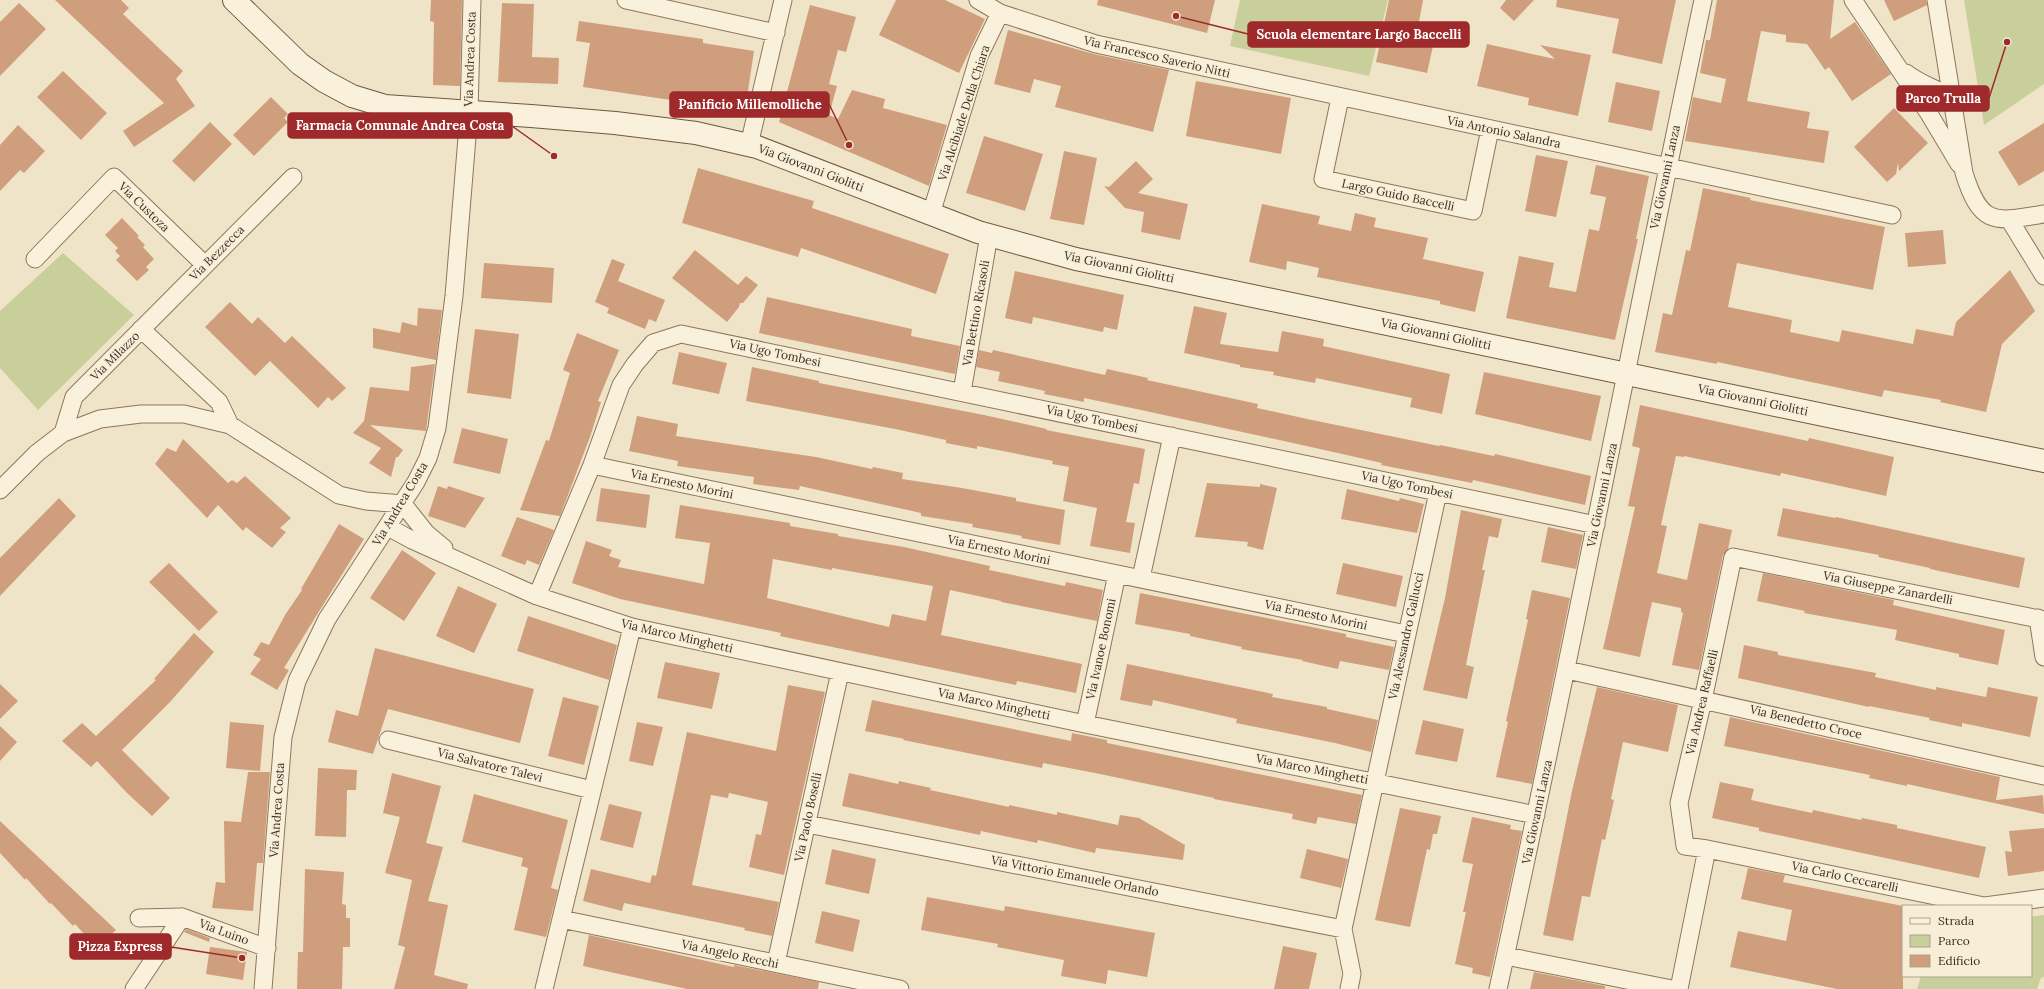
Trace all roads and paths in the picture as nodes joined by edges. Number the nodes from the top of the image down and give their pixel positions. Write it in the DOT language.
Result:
graph roads {
  1 [pos="234,0"];
  2 [pos="472,0"];
  3 [pos="626,0"];
  4 [pos="783,0"];
  5 [pos="978,0"];
  6 [pos="1703,0"];
  7 [pos="1853,0"];
  8 [pos="1936,0"];
  9 [pos="1000,13"];
  10 [pos="776,33"];
  11 [pos="1899,68"];
  12 [pos="1340,98"];
  13 [pos="1952,99"];
  14 [pos="469,112"];
  15 [pos="1928,112"];
  16 [pos="1490,129"];
  17 [pos="749,145"];
  18 [pos="1667,167"];
  19 [pos="1964,173"];
  20 [pos="293,177"];
  21 [pos="931,214"];
  22 [pos="2044,214"];
  23 [pos="1892,215"];
  24 [pos="2010,219"];
  25 [pos="989,235"];
  26 [pos="35,259"];
  27 [pos="205,265"];
  28 [pos="2044,276"];
  29 [pos="141,329"];
  30 [pos="1626,373"];
  31 [pos="962,392"];
  32 [pos="230,424"];
  33 [pos="63,433"];
  34 [pos="1172,436"];
  35 [pos="2044,461"];
  36 [pos="592,465"];
  37 [pos="0,490"];
  38 [pos="1438,492"];
  39 [pos="403,504"];
  40 [pos="1596,525"];
  41 [pos="388,527"];
  42 [pos="1733,557"];
  43 [pos="461,562"];
  44 [pos="1117,574"];
  45 [pos="1141,578"];
  46 [pos="537,596"];
  47 [pos="2041,619"];
  48 [pos="632,626"];
  49 [pos="1406,634"];
  50 [pos="2044,657"];
  51 [pos="1567,670"];
  52 [pos="840,672"];
  53 [pos="1703,700"];
  54 [pos="1086,724"];
  55 [pos="388,740"];
  56 [pos="2044,776"];
  57 [pos="1374,781"];
  58 [pos="592,790"];
  59 [pos="1536,815"];
  60 [pos="807,824"];
  61 [pos="1685,846"];
  62 [pos="1707,849"];
  63 [pos="2044,898"];
  64 [pos="1980,905"];
  65 [pos="1992,905"];
  66 [pos="182,917"];
  67 [pos="139,918"];
  68 [pos="561,919"];
  69 [pos="1343,929"];
  70 [pos="267,948"];
  71 [pos="1506,956"];
  72 [pos="776,963"];
  73 [pos="134,989"];
  74 [pos="264,989"];
  75 [pos="544,989"];
  76 [pos="900,989"];
  77 [pos="1349,989"];
  78 [pos="1498,989"];
  79 [pos="1672,989"];
  80 [pos="1679,989"];
  1 -- 14 [label="street, Via Giovanni Giolitti"];
  2 -- 14 [label="street, Via Andrea Costa"];
  3 -- 10 [label="street"];
  4 -- 10 [label="street"];
  5 -- 9 [label="street, Via Francesco Saverio Nitti"];
  6 -- 18 [label="street, Via Giovanni Lanza"];
  7 -- 11 [label="street"];
  8 -- 13 [label="street"];
  9 -- 12 [label="street, Via Francesco Saverio Nitti"];
  9 -- 21 [label="street, Via Alcibiade Della Chiara"];
  10 -- 17 [label="street"];
  11 -- 13 [label="street"];
  11 -- 15 [label="street"];
  12 -- 16 [label="street, Via Antonio Salandra"];
  12 -- 16 [label="street, Largo Guido Baccelli"];
  13 -- 15 [label="street"];
  13 -- 19 [label="street"];
  14 -- 17 [label="street, Via Giovanni Giolitti"];
  14 -- 39 [label="street, Via Andrea Costa"];
  15 -- 19 [label="street"];
  16 -- 18 [label="street, Via Antonio Salandra"];
  17 -- 21 [label="street, Via Giovanni Giolitti"];
  18 -- 23 [label="street, Via Antonio Salandra"];
  18 -- 30 [label="street, Via Giovanni Lanza"];
  19 -- 24 [label="street"];
  20 -- 27 [label="street, Via Bezzecca"];
  21 -- 25 [label="street, Via Giovanni Giolitti"];
  22 -- 24 [label="street"];
  24 -- 28 [label="street"];
  25 -- 30 [label="street, Via Giovanni Giolitti"];
  25 -- 31 [label="street, Via Bettino Ricasoli"];
  26 -- 27 [label="street, Via Custoza"];
  27 -- 29 [label="street, Via Bezzecca"];
  29 -- 32 [label="street, Via Milazzo"];
  29 -- 33 [label="street, Via Milazzo"];
  30 -- 35 [label="street, Via Giovanni Giolitti"];
  30 -- 40 [label="street, Via Giovanni Lanza"];
  31 -- 34 [label="street, Via Ugo Tombesi"];
  31 -- 36 [label="street, Via Ugo Tombesi"];
  32 -- 33 [label="street"];
  32 -- 39 [label="street"];
  33 -- 37 [label="street"];
  34 -- 38 [label="street, Via Ugo Tombesi"];
  34 -- 45 [label="street"];
  36 -- 44 [label="street, Via Ernesto Morini"];
  36 -- 46 [label="street, Via Ugo Tombesi"];
  38 -- 40 [label="street, Via Ugo Tombesi"];
  38 -- 49 [label="street, Via Alessandro Gallucci"];
  39 -- 41 [label="street, Via Andrea Costa"];
  39 -- 43 [label="street, Via Marco Minghetti"];
  40 -- 51 [label="street, Via Giovanni Lanza"];
  41 -- 43 [label="street, Via Marco Minghetti"];
  41 -- 70 [label="street, Via Andrea Costa"];
  42 -- 47 [label="street, Via Giuseppe Zanardelli"];
  42 -- 53 [label="street, Via Andrea Raffaelli"];
  43 -- 46 [label="street, Via Marco Minghetti"];
  44 -- 45 [label="street, Via Ernesto Morini"];
  44 -- 54 [label="street, Via Ivanoe Bonomi"];
  45 -- 49 [label="street, Via Ernesto Morini"];
  46 -- 48 [label="street, Via Marco Minghetti"];
  47 -- 50 [label="street"];
  48 -- 52 [label="street, Via Marco Minghetti"];
  48 -- 58 [label="street"];
  49 -- 57 [label="street, Via Alessandro Gallucci"];
  51 -- 53 [label="street, Via Benedetto Croce"];
  51 -- 59 [label="street, Via Giovanni Lanza"];
  52 -- 54 [label="street, Via Marco Minghetti"];
  52 -- 60 [label="street, Via Paolo Boselli"];
  53 -- 56 [label="street, Via Benedetto Croce"];
  53 -- 61 [label="street, Via Andrea Raffaelli"];
  54 -- 57 [label="street, Via Marco Minghetti"];
  55 -- 58 [label="street, Via Salvatore Talevi"];
  57 -- 59 [label="street, Via Marco Minghetti"];
  57 -- 69 [label="street, Via Alessandro Gallucci"];
  58 -- 68 [label="street"];
  59 -- 71 [label="street, Via Giovanni Lanza"];
  60 -- 69 [label="street, Via Vittorio Emanuele Orlando"];
  60 -- 72 [label="street, Via Paolo Boselli"];
  61 -- 62 [label="street, Via Carlo Ceccarelli"];
  62 -- 64 [label="street, Via Carlo Ceccarelli"];
  62 -- 80 [label="street"];
  63 -- 65 [label="street, Via Carlo Ceccarelli"];
  66 -- 67 [label="street, Via Luino"];
  66 -- 70 [label="street, Via Luino"];
  66 -- 73 [label="street"];
  68 -- 72 [label="street, Via Angelo Recchi"];
  68 -- 75 [label="street"];
  69 -- 77 [label="street"];
  70 -- 74 [label="street, Via Andrea Costa"];
  71 -- 78 [label="street, Via Giovanni Lanza"];
  71 -- 79 [label="street"];
  72 -- 76 [label="street, Via Angelo Recchi"];
}
